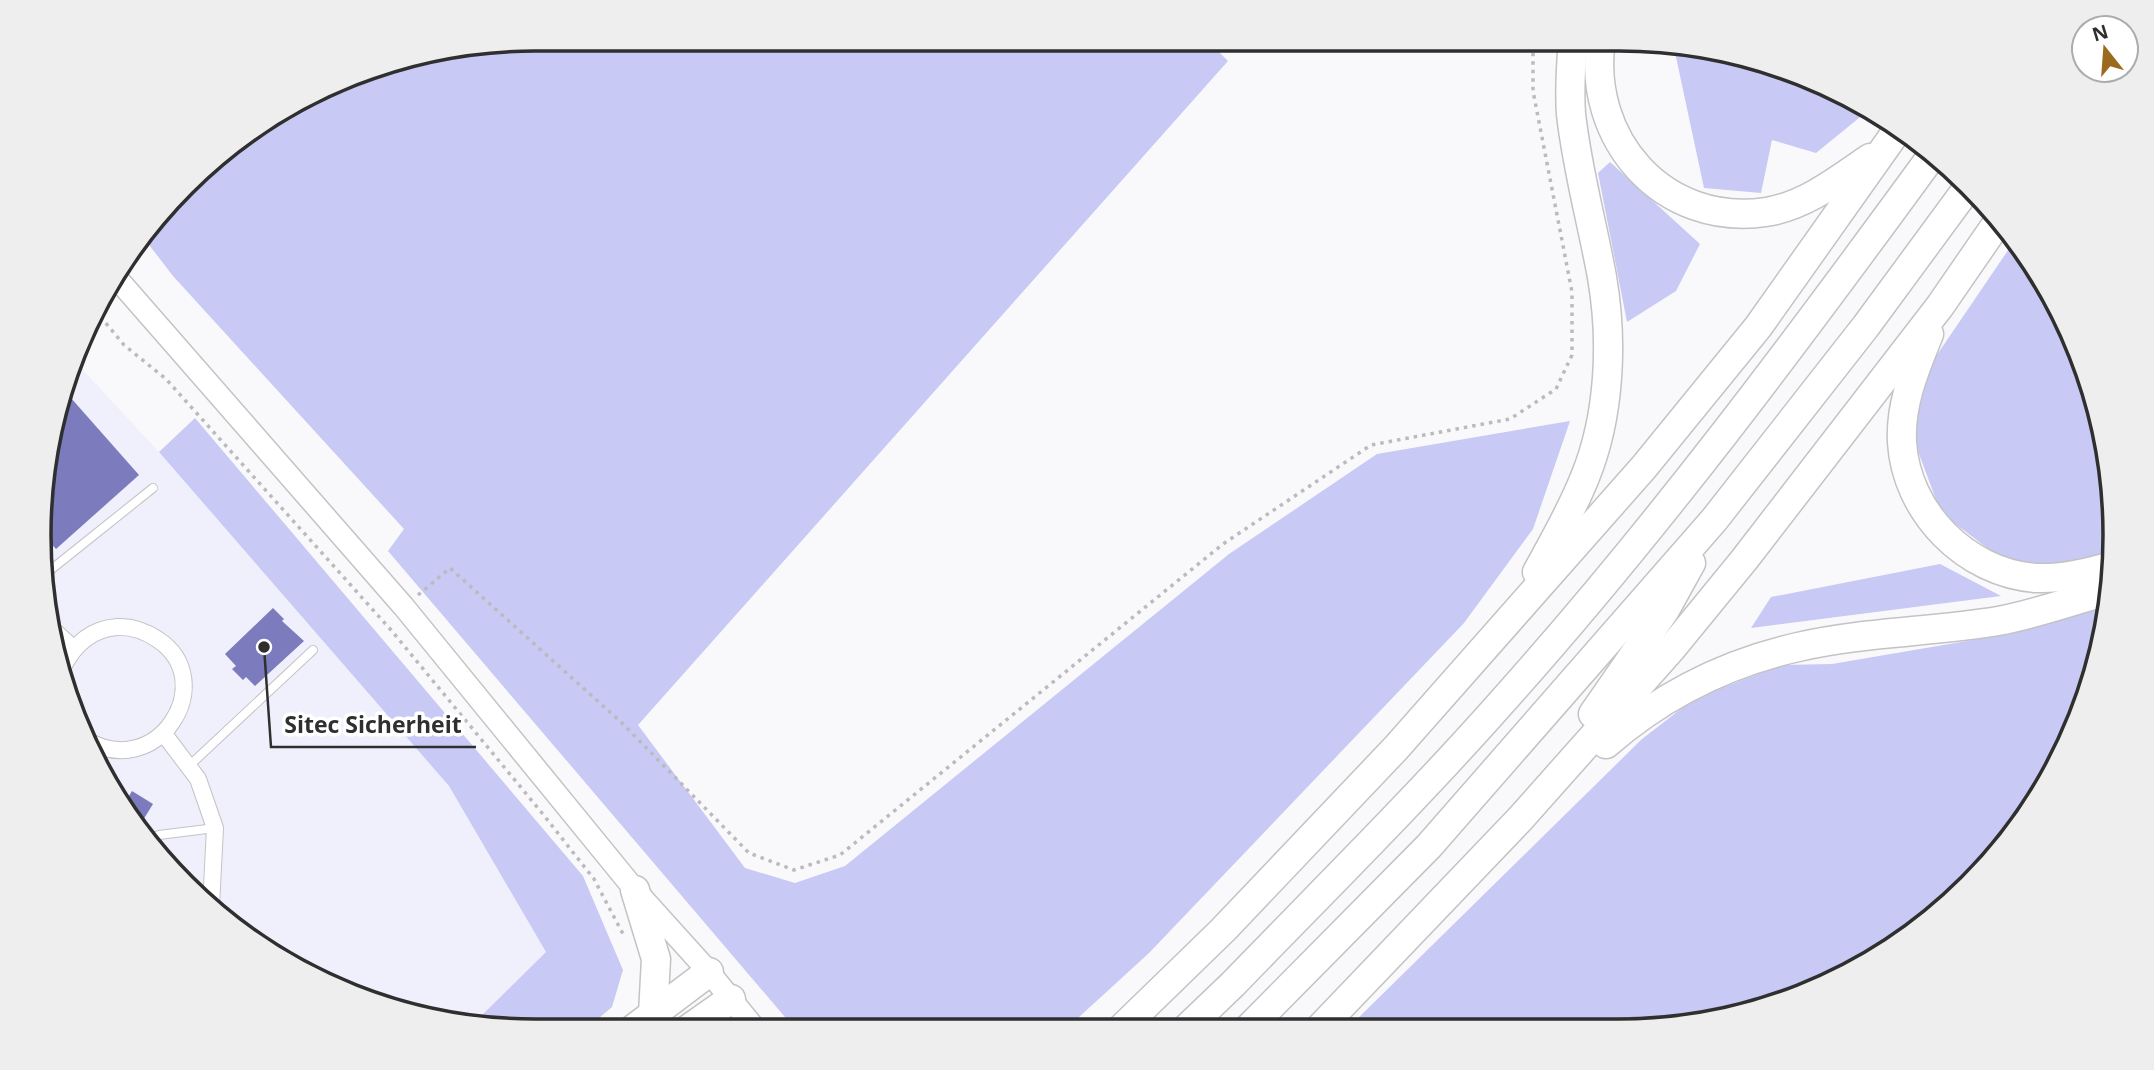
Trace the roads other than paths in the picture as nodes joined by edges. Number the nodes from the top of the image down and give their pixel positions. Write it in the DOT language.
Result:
graph roads {
  1 [pos="1573,51"];
  2 [pos="1600,51"];
  3 [pos="1892,138"];
  4 [pos="1927,162"];
  5 [pos="1963,195"];
  6 [pos="1993,229"];
  7 [pos="122,284"];
  8 [pos="1940,306"];
  9 [pos="153,488"];
  10 [pos="1714,520"];
  11 [pos="2102,568"];
  12 [pos="52,569"];
  13 [pos="2099,593"];
  14 [pos="1508,623"];
  15 [pos="62,638"];
  16 [pos="74,649"];
  17 [pos="313,650"];
  18 [pos="67,660"];
  19 [pos="164,734"];
  20 [pos="100,747"];
  21 [pos="189,766"];
  22 [pos="1520,820"];
  23 [pos="215,828"];
  24 [pos="156,836"];
  25 [pos="635,890"];
  26 [pos="212,895"];
  27 [pos="709,972"];
  28 [pos="731,999"];
  29 [pos="644,1019"];
  30 [pos="647,1019"];
  31 [pos="703,1019"];
  32 [pos="747,1019"];
  33 [pos="1131,1019"];
  34 [pos="1196,1019"];
  35 [pos="1258,1019"];
  36 [pos="1329,1019"];
  1 -- 14 [label="highway"];
  2 -- 3 [label="highway"];
  3 -- 14 [label="highway"];
  4 -- 34 [label="highway"];
  5 -- 10 [label="highway"];
  6 -- 8 [label="highway"];
  7 -- 25 [label="main road"];
  8 -- 11 [label="highway"];
  8 -- 22 [label="highway"];
  9 -- 12 [label="lane"];
  10 -- 22 [label="highway"];
  10 -- 35 [label="highway"];
  13 -- 22 [label="highway"];
  14 -- 33 [label="highway"];
  15 -- 16 [label="street"];
  16 -- 18 [label="street"];
  16 -- 19 [label="street"];
  17 -- 21 [label="lane"];
  19 -- 20 [label="street"];
  19 -- 21 [label="street"];
  21 -- 23 [label="street"];
  22 -- 36 [label="highway"];
  23 -- 24 [label="lane"];
  23 -- 26 [label="street"];
  25 -- 27 [label="main road"];
  25 -- 29 [label="highway"];
  27 -- 28 [label="main road"];
  27 -- 30 [label="highway"];
  28 -- 31 [label="highway"];
  28 -- 32 [label="main road"];
}
